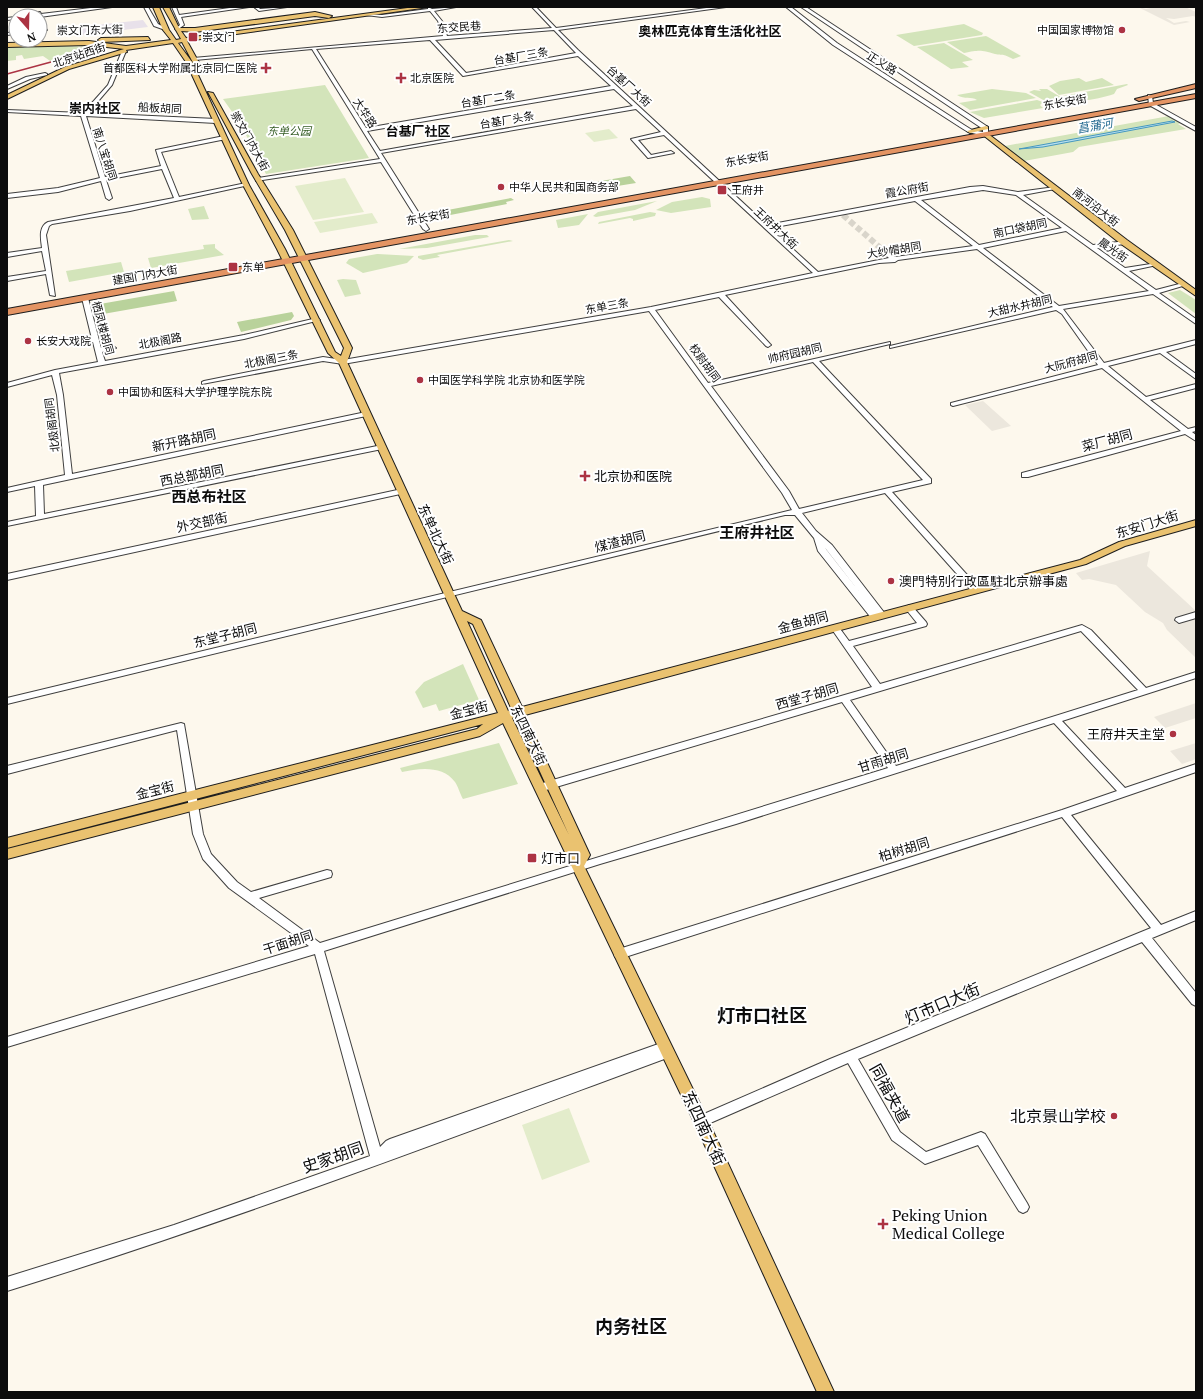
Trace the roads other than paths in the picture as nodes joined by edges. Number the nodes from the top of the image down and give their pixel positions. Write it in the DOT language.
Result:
graph roads {
  1 [pos="91,7"];
  2 [pos="110,7"];
  3 [pos="146,7"];
  4 [pos="156,7"];
  5 [pos="166,7"];
  6 [pos="174,7"];
  7 [pos="247,7"];
  8 [pos="256,7"];
  9 [pos="285,7"];
  10 [pos="406,7"];
  11 [pos="454,7"];
  12 [pos="534,7"];
  13 [pos="724,7"];
  14 [pos="788,7"];
  15 [pos="803,7"];
  16 [pos="428,8"];
  17 [pos="48,13"];
  18 [pos="178,16"];
  19 [pos="336,16"];
  20 [pos="555,29"];
  21 [pos="166,30"];
  22 [pos="180,34"];
  23 [pos="446,37"];
  24 [pos="431,38"];
  25 [pos="149,39"];
  26 [pos="173,39"];
  27 [pos="852,40"];
  28 [pos="846,42"];
  29 [pos="841,43"];
  30 [pos="7,44"];
  31 [pos="835,44"];
  32 [pos="112,46"];
  33 [pos="313,48"];
  34 [pos="124,51"];
  35 [pos="580,54"];
  36 [pos="195,59"];
  37 [pos="45,74"];
  38 [pos="1196,86"];
  39 [pos="616,87"];
  40 [pos="7,88"];
  41 [pos="7,92"];
  42 [pos="1150,96"];
  43 [pos="1196,96"];
  44 [pos="7,97"];
  45 [pos="1150,104"];
  46 [pos="638,107"];
  47 [pos="7,111"];
  48 [pos="83,116"];
  49 [pos="216,121"];
  50 [pos="1196,129"];
  51 [pos="364,130"];
  52 [pos="970,130"];
  53 [pos="985,131"];
  54 [pos="666,134"];
  55 [pos="224,138"];
  56 [pos="380,152"];
  57 [pos="671,153"];
  58 [pos="382,160"];
  59 [pos="164,167"];
  60 [pos="101,179"];
  61 [pos="258,180"];
  62 [pos="715,181"];
  63 [pos="246,185"];
  64 [pos="1053,188"];
  65 [pos="1018,194"];
  66 [pos="7,196"];
  67 [pos="109,198"];
  68 [pos="177,199"];
  69 [pos="916,199"];
  70 [pos="765,227"];
  71 [pos="426,229"];
  72 [pos="1067,229"];
  73 [pos="1124,242"];
  74 [pos="977,247"];
  75 [pos="1092,248"];
  76 [pos="45,249"];
  77 [pos="885,252"];
  78 [pos="7,255"];
  79 [pos="302,255"];
  80 [pos="285,258"];
  81 [pos="895,260"];
  82 [pos="1155,264"];
  83 [pos="1124,270"];
  84 [pos="48,272"];
  85 [pos="814,275"];
  86 [pos="7,279"];
  87 [pos="1183,285"];
  88 [pos="1154,292"];
  89 [pos="1196,294"];
  90 [pos="53,295"];
  91 [pos="721,295"];
  92 [pos="85,298"];
  93 [pos="7,303"];
  94 [pos="654,308"];
  95 [pos="1058,308"];
  96 [pos="7,312"];
  97 [pos="317,320"];
  98 [pos="1196,322"];
  99 [pos="96,340"];
  100 [pos="83,342"];
  101 [pos="1196,342"];
  102 [pos="768,345"];
  103 [pos="890,345"];
  104 [pos="113,348"];
  105 [pos="99,350"];
  106 [pos="1160,350"];
  107 [pos="814,360"];
  108 [pos="102,363"];
  109 [pos="344,364"];
  110 [pos="1102,365"];
  111 [pos="55,372"];
  112 [pos="1196,377"];
  113 [pos="204,383"];
  114 [pos="7,385"];
  115 [pos="710,385"];
  116 [pos="1196,386"];
  117 [pos="1145,399"];
  118 [pos="953,404"];
  119 [pos="366,414"];
  120 [pos="1196,429"];
  121 [pos="1186,431"];
  122 [pos="1196,439"];
  123 [pos="382,447"];
  124 [pos="1025,475"];
  125 [pos="69,476"];
  126 [pos="39,484"];
  127 [pos="7,490"];
  128 [pos="402,491"];
  129 [pos="887,491"];
  130 [pos="797,512"];
  131 [pos="40,517"];
  132 [pos="1196,523"];
  133 [pos="7,524"];
  134 [pos="1107,551"];
  135 [pos="7,577"];
  136 [pos="976,590"];
  137 [pos="449,594"];
  138 [pos="909,608"];
  139 [pos="458,613"];
  140 [pos="1196,615"];
  141 [pos="878,616"];
  142 [pos="1179,620"];
  143 [pos="835,628"];
  144 [pos="847,645"];
  145 [pos="1196,675"];
  146 [pos="878,689"];
  147 [pos="1144,691"];
  148 [pos="844,698"];
  149 [pos="7,701"];
  150 [pos="519,712"];
  151 [pos="505,716"];
  152 [pos="1056,720"];
  153 [pos="1196,768"];
  154 [pos="7,770"];
  155 [pos="894,770"];
  156 [pos="553,784"];
  157 [pos="540,788"];
  158 [pos="1124,794"];
  159 [pos="193,801"];
  160 [pos="1064,813"];
  161 [pos="7,843"];
  162 [pos="7,854"];
  163 [pos="577,867"];
  164 [pos="327,874"];
  165 [pos="249,897"];
  166 [pos="1196,915"];
  167 [pos="1159,930"];
  168 [pos="1144,936"];
  169 [pos="318,947"];
  170 [pos="619,954"];
  171 [pos="1196,1001"];
  172 [pos="7,1042"];
  173 [pos="666,1050"];
  174 [pos="851,1058"];
  175 [pos="701,1121"];
  176 [pos="377,1159"];
  177 [pos="1023,1207"];
  178 [pos="7,1284"];
  179 [pos="826,1392"];
  1 -- 17 [label="street"];
  2 -- 17 [label="street"];
  3 -- 21 [label="street"];
  4 -- 21 [label="main road, 崇文门内大街"];
  5 -- 22 [label="main road, 崇文门内大街"];
  6 -- 18 [label="street"];
  7 -- 18 [label="street"];
  8 -- 9 [label="street"];
  10 -- 19 [label="main road"];
  11 -- 16 [label="street"];
  12 -- 20 [label="street, 台基厂大街"];
  13 -- 20 [label="street, 东交民巷"];
  14 -- 31 [label="street, 正义路"];
  15 -- 27 [label="street, 正义路"];
  16 -- 22 [label="main road"];
  16 -- 23 [label="street"];
  18 -- 22 [label="street"];
  19 -- 22 [label="main road"];
  19 -- 22 [label="main road"];
  20 -- 23 [label="street, 东交民巷"];
  20 -- 35 [label="street, 台基厂大街"];
  21 -- 26 [label="main road, 崇文门内大街"];
  22 -- 26 [label="main road"];
  22 -- 36 [label="main road, 崇文门内大街"];
  23 -- 24 [label="street, 东交民巷"];
  24 -- 33 [label="street, 东交民巷"];
  24 -- 35 [label="street, 台基厂三条"];
  25 -- 26 [label="main road, 崇文门东大街"];
  25 -- 30 [label="main road, 崇文门东大街"];
  25 -- 32 [label="main road, 崇文门东大街"];
  26 -- 32 [label="main road, 北京站西街"];
  26 -- 34 [label="main road, 北京站西街"];
  26 -- 49 [label="main road, 崇文门内大街"];
  27 -- 28 [label="street"];
  27 -- 53 [label="street, 正义路"];
  29 -- 31 [label="street"];
  30 -- 32 [label="main road, 崇文门东大街"];
  31 -- 52 [label="street, 正义路"];
  32 -- 37 [label="main road, 北京站西街"];
  33 -- 36 [label="street, 东交民巷"];
  33 -- 51 [label="street, 大华路"];
  34 -- 44 [label="main road, 北京站西街"];
  34 -- 48 [label="street"];
  35 -- 39 [label="street, 台基厂大街"];
  36 -- 61 [label="main road, 崇文门内大街"];
  37 -- 40 [label="street"];
  37 -- 41 [label="main road, 北京站西街"];
  38 -- 42 [label="highway, 东长安街"];
  39 -- 46 [label="street, 台基厂大街"];
  39 -- 51 [label="street, 台基厂二条"];
  42 -- 45 [label="street"];
  42 -- 53 [label="highway, 东长安街"];
  43 -- 45 [label="highway, 东长安街"];
  45 -- 50 [label="street"];
  45 -- 53 [label="highway, 东长安街"];
  46 -- 54 [label="street, 台基厂大街"];
  46 -- 56 [label="street, 台基厂头条"];
  47 -- 48 [label="street, 船板胡同"];
  48 -- 49 [label="street, 船板胡同"];
  48 -- 60 [label="street, 南八宝胡同"];
  49 -- 55 [label="main road, 崇文门内大街"];
  51 -- 56 [label="street, 大华路"];
  52 -- 53 [label="main road, 东长安街"];
  52 -- 62 [label="highway, 东长安街"];
  53 -- 62 [label="highway, 东长安街"];
  53 -- 64 [label="main road, 南河沿大街"];
  54 -- 57 [label="street"];
  54 -- 62 [label="street, 台基厂大街"];
  55 -- 59 [label="street"];
  55 -- 63 [label="main road, 崇文门内大街"];
  56 -- 58 [label="street, 大华路"];
  58 -- 61 [label="street"];
  58 -- 71 [label="street, 大华路"];
  59 -- 60 [label="street"];
  59 -- 68 [label="street"];
  60 -- 66 [label="street"];
  60 -- 67 [label="street, 南八宝胡同"];
  61 -- 79 [label="main road, 崇文门内大街"];
  62 -- 70 [label="street, 王府井大街"];
  62 -- 71 [label="highway, 东长安街"];
  62 -- 79 [label="highway, 东长安街"];
  62 -- 85 [label="street, 王府井大街"];
  63 -- 68 [label="street"];
  63 -- 80 [label="main road, 崇文门内大街"];
  64 -- 65 [label="street, 霞公府街"];
  64 -- 73 [label="main road, 南河沿大街"];
  65 -- 69 [label="street, 霞公府街"];
  65 -- 72 [label="street, 晨光街"];
  68 -- 76 [label="street"];
  69 -- 70 [label="street, 霞公府街"];
  69 -- 74 [label="street"];
  70 -- 85 [label="street, 王府井大街"];
  71 -- 79 [label="highway, 东长安街"];
  72 -- 74 [label="street, 南口袋胡同"];
  72 -- 75 [label="street, 晨光街"];
  73 -- 75 [label="street"];
  73 -- 82 [label="main road, 南河沿大街"];
  74 -- 81 [label="street, 大纱帽胡同"];
  74 -- 95 [label="street"];
  75 -- 83 [label="street, 晨光街"];
  76 -- 78 [label="street"];
  76 -- 84 [label="street"];
  77 -- 81 [label="street"];
  79 -- 80 [label="highway"];
  79 -- 109 [label="main road"];
  80 -- 90 [label="highway, 建国门内大街"];
  80 -- 92 [label="highway, 建国门内大街"];
  80 -- 97 [label="main road, 东单北大街"];
  81 -- 85 [label="street, 大纱帽胡同"];
  82 -- 83 [label="street"];
  82 -- 87 [label="main road, 南河沿大街"];
  83 -- 88 [label="street, 晨光街"];
  84 -- 86 [label="street"];
  84 -- 90 [label="street"];
  85 -- 91 [label="street, 东单三条"];
  87 -- 88 [label="street, 大甜水井胡同"];
  87 -- 89 [label="main road, 南河沿大街"];
  88 -- 95 [label="street, 大甜水井胡同"];
  88 -- 98 [label="street, 晨光街"];
  90 -- 93 [label="highway, 建国门内大街"];
  91 -- 94 [label="street, 东单三条"];
  91 -- 102 [label="street"];
  92 -- 96 [label="highway, 建国门内大街"];
  92 -- 99 [label="street, 栖凤楼胡同"];
  94 -- 109 [label="street, 东单三条"];
  94 -- 115 [label="street, 校尉胡同"];
  95 -- 103 [label="street, 大甜水井胡同"];
  95 -- 110 [label="street"];
  97 -- 108 [label="street, 北极阁路"];
  97 -- 109 [label="main road, 东单北大街"];
  99 -- 100 [label="street"];
  99 -- 105 [label="street, 栖凤楼胡同"];
  101 -- 106 [label="street, 大阮府胡同"];
  103 -- 107 [label="street, 帅府园胡同"];
  104 -- 105 [label="street"];
  105 -- 108 [label="street, 栖凤楼胡同"];
  106 -- 110 [label="street, 大阮府胡同"];
  106 -- 112 [label="street"];
  107 -- 115 [label="street, 帅府园胡同"];
  107 -- 129 [label="street, 煤渣胡同"];
  108 -- 111 [label="street, 北极阁路"];
  109 -- 113 [label="street, 北极阁三条"];
  109 -- 119 [label="main road, 东单北大街"];
  110 -- 117 [label="street"];
  110 -- 118 [label="street, 大阮府胡同"];
  111 -- 114 [label="street, 北极阁路"];
  111 -- 125 [label="street, 北极阁胡同"];
  115 -- 130 [label="street, 校尉胡同"];
  116 -- 117 [label="street"];
  117 -- 121 [label="street"];
  119 -- 123 [label="main road, 东单北大街"];
  119 -- 125 [label="street, 新开路胡同"];
  120 -- 121 [label="street, 菜厂胡同"];
  121 -- 122 [label="street"];
  121 -- 124 [label="street, 菜厂胡同"];
  123 -- 128 [label="main road, 东单北大街"];
  123 -- 131 [label="street, 西总部胡同"];
  125 -- 126 [label="street, 新开路胡同"];
  126 -- 127 [label="street, 新开路胡同"];
  126 -- 131 [label="street"];
  128 -- 135 [label="street, 外交部街"];
  128 -- 137 [label="main road, 东单北大街"];
  129 -- 130 [label="street, 煤渣胡同"];
  129 -- 136 [label="street"];
  130 -- 137 [label="street, 煤渣胡同"];
  130 -- 141 [label="street, 校尉胡同"];
  131 -- 133 [label="street, 西总部胡同"];
  132 -- 134 [label="main road, 东安门大街"];
  134 -- 136 [label="main road, 金鱼胡同"];
  136 -- 138 [label="main road, 金鱼胡同"];
  137 -- 139 [label="main road, 东单北大街"];
  137 -- 149 [label="street, 东堂子胡同"];
  138 -- 141 [label="main road, 金鱼胡同"];
  138 -- 144 [label="street"];
  139 -- 150 [label="main road, 东四南大街"];
  139 -- 151 [label="main road, 东单北大街"];
  140 -- 142 [label="street"];
  141 -- 143 [label="main road, 金鱼胡同"];
  143 -- 144 [label="street"];
  143 -- 150 [label="main road, 金鱼胡同"];
  144 -- 146 [label="street"];
  145 -- 147 [label="street, 甘雨胡同"];
  146 -- 147 [label="street, 西堂子胡同"];
  146 -- 148 [label="street, 西堂子胡同"];
  147 -- 152 [label="street, 甘雨胡同"];
  148 -- 155 [label="street"];
  148 -- 156 [label="street, 西堂子胡同"];
  150 -- 151 [label="main road, 金鱼胡同"];
  150 -- 156 [label="main road, 东四南大街"];
  151 -- 157 [label="main road, 东四南大街"];
  151 -- 159 [label="main road, 金宝街"];
  152 -- 155 [label="street, 甘雨胡同"];
  152 -- 158 [label="street"];
  153 -- 158 [label="street, 柏树胡同"];
  154 -- 159 [label="street"];
  155 -- 163 [label="street, 甘雨胡同"];
  156 -- 157 [label="street, 西堂子胡同"];
  156 -- 163 [label="main road, 东四南大街"];
  157 -- 163 [label="main road, 东四南大街"];
  158 -- 160 [label="street, 柏树胡同"];
  159 -- 161 [label="main road, 金宝街"];
  159 -- 162 [label="main road, 金宝街"];
  159 -- 165 [label="street"];
  160 -- 167 [label="street"];
  160 -- 170 [label="street, 柏树胡同"];
  163 -- 169 [label="street, 干面胡同"];
  163 -- 170 [label="main road, 东四南大街"];
  164 -- 165 [label="street"];
  165 -- 169 [label="street"];
  166 -- 167 [label="street, 灯市口大街"];
  167 -- 168 [label="street, 灯市口大街"];
  168 -- 171 [label="street"];
  168 -- 174 [label="street, 灯市口大街"];
  169 -- 172 [label="street, 干面胡同"];
  169 -- 176 [label="street"];
  170 -- 173 [label="main road, 东四南大街"];
  173 -- 175 [label="main road, 东四南大街"];
  173 -- 176 [label="street, 史家胡同"];
  174 -- 175 [label="street, 灯市口大街"];
  174 -- 177 [label="street, 同福夹道"];
  175 -- 179 [label="main road, 东四南大街"];
  176 -- 178 [label="street, 史家胡同"];
}
